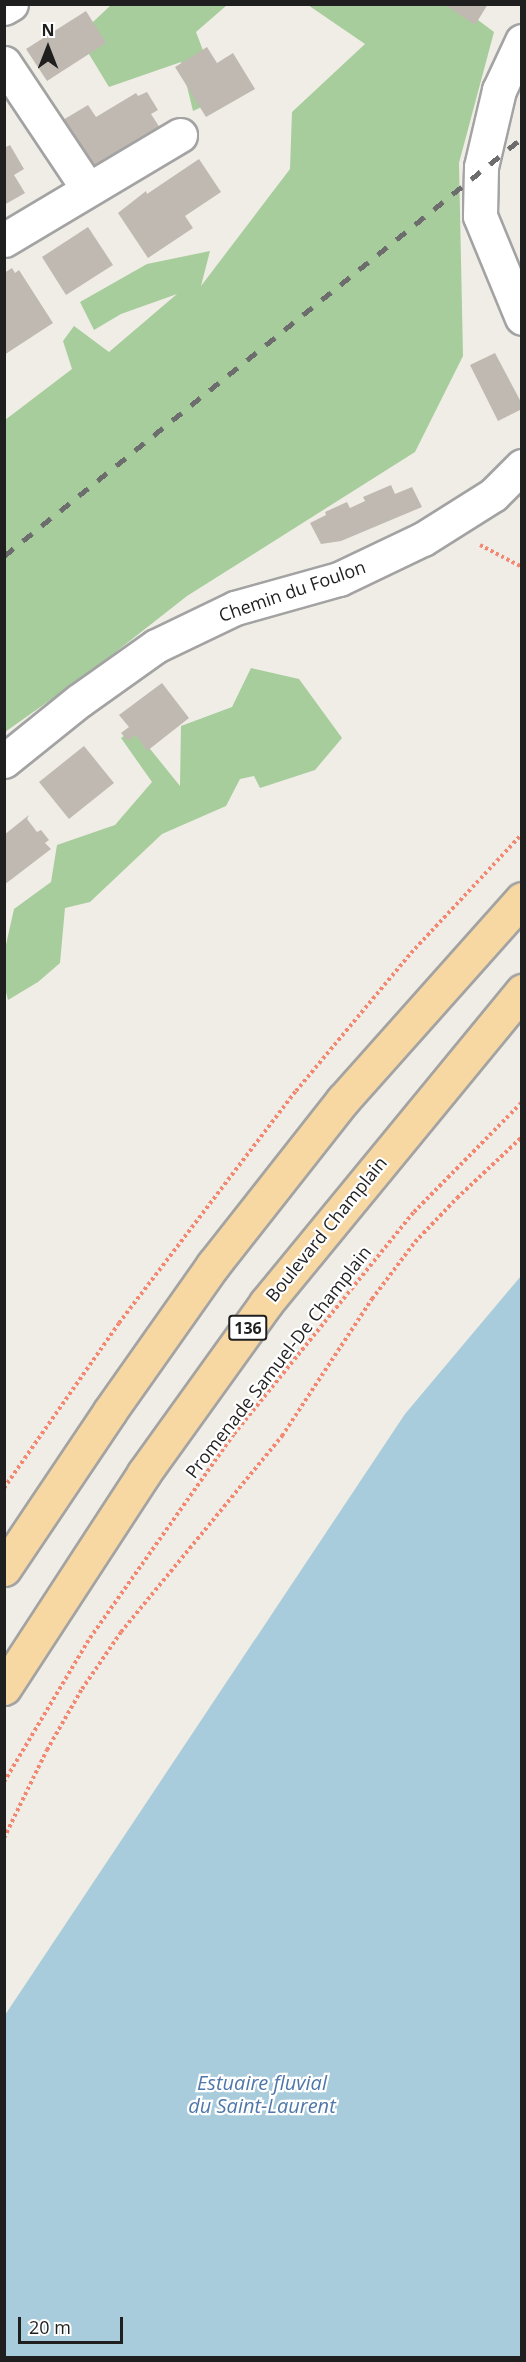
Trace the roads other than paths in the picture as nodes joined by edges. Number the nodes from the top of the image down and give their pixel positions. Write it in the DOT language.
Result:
graph roads {
  1 [pos="11,4"];
  2 [pos="4,8"];
  3 [pos="522,41"];
  4 [pos="4,63"];
  5 [pos="180,135"];
  6 [pos="88,189"];
  7 [pos="4,240"];
  8 [pos="522,318"];
  9 [pos="522,466"];
  10 [pos="4,761"];
  11 [pos="522,899"];
  12 [pos="522,991"];
  13 [pos="4,1569"];
  14 [pos="4,1688"];
  1 -- 2 [label="street"];
  3 -- 8 [label="street"];
  4 -- 6 [label="street"];
  5 -- 6 [label="street"];
  6 -- 7 [label="street"];
  9 -- 10 [label="street, Chemin du Foulon"];
  11 -- 13 [label="main road"];
  12 -- 14 [label="main road, Boulevard Champlain / 136"];
}
